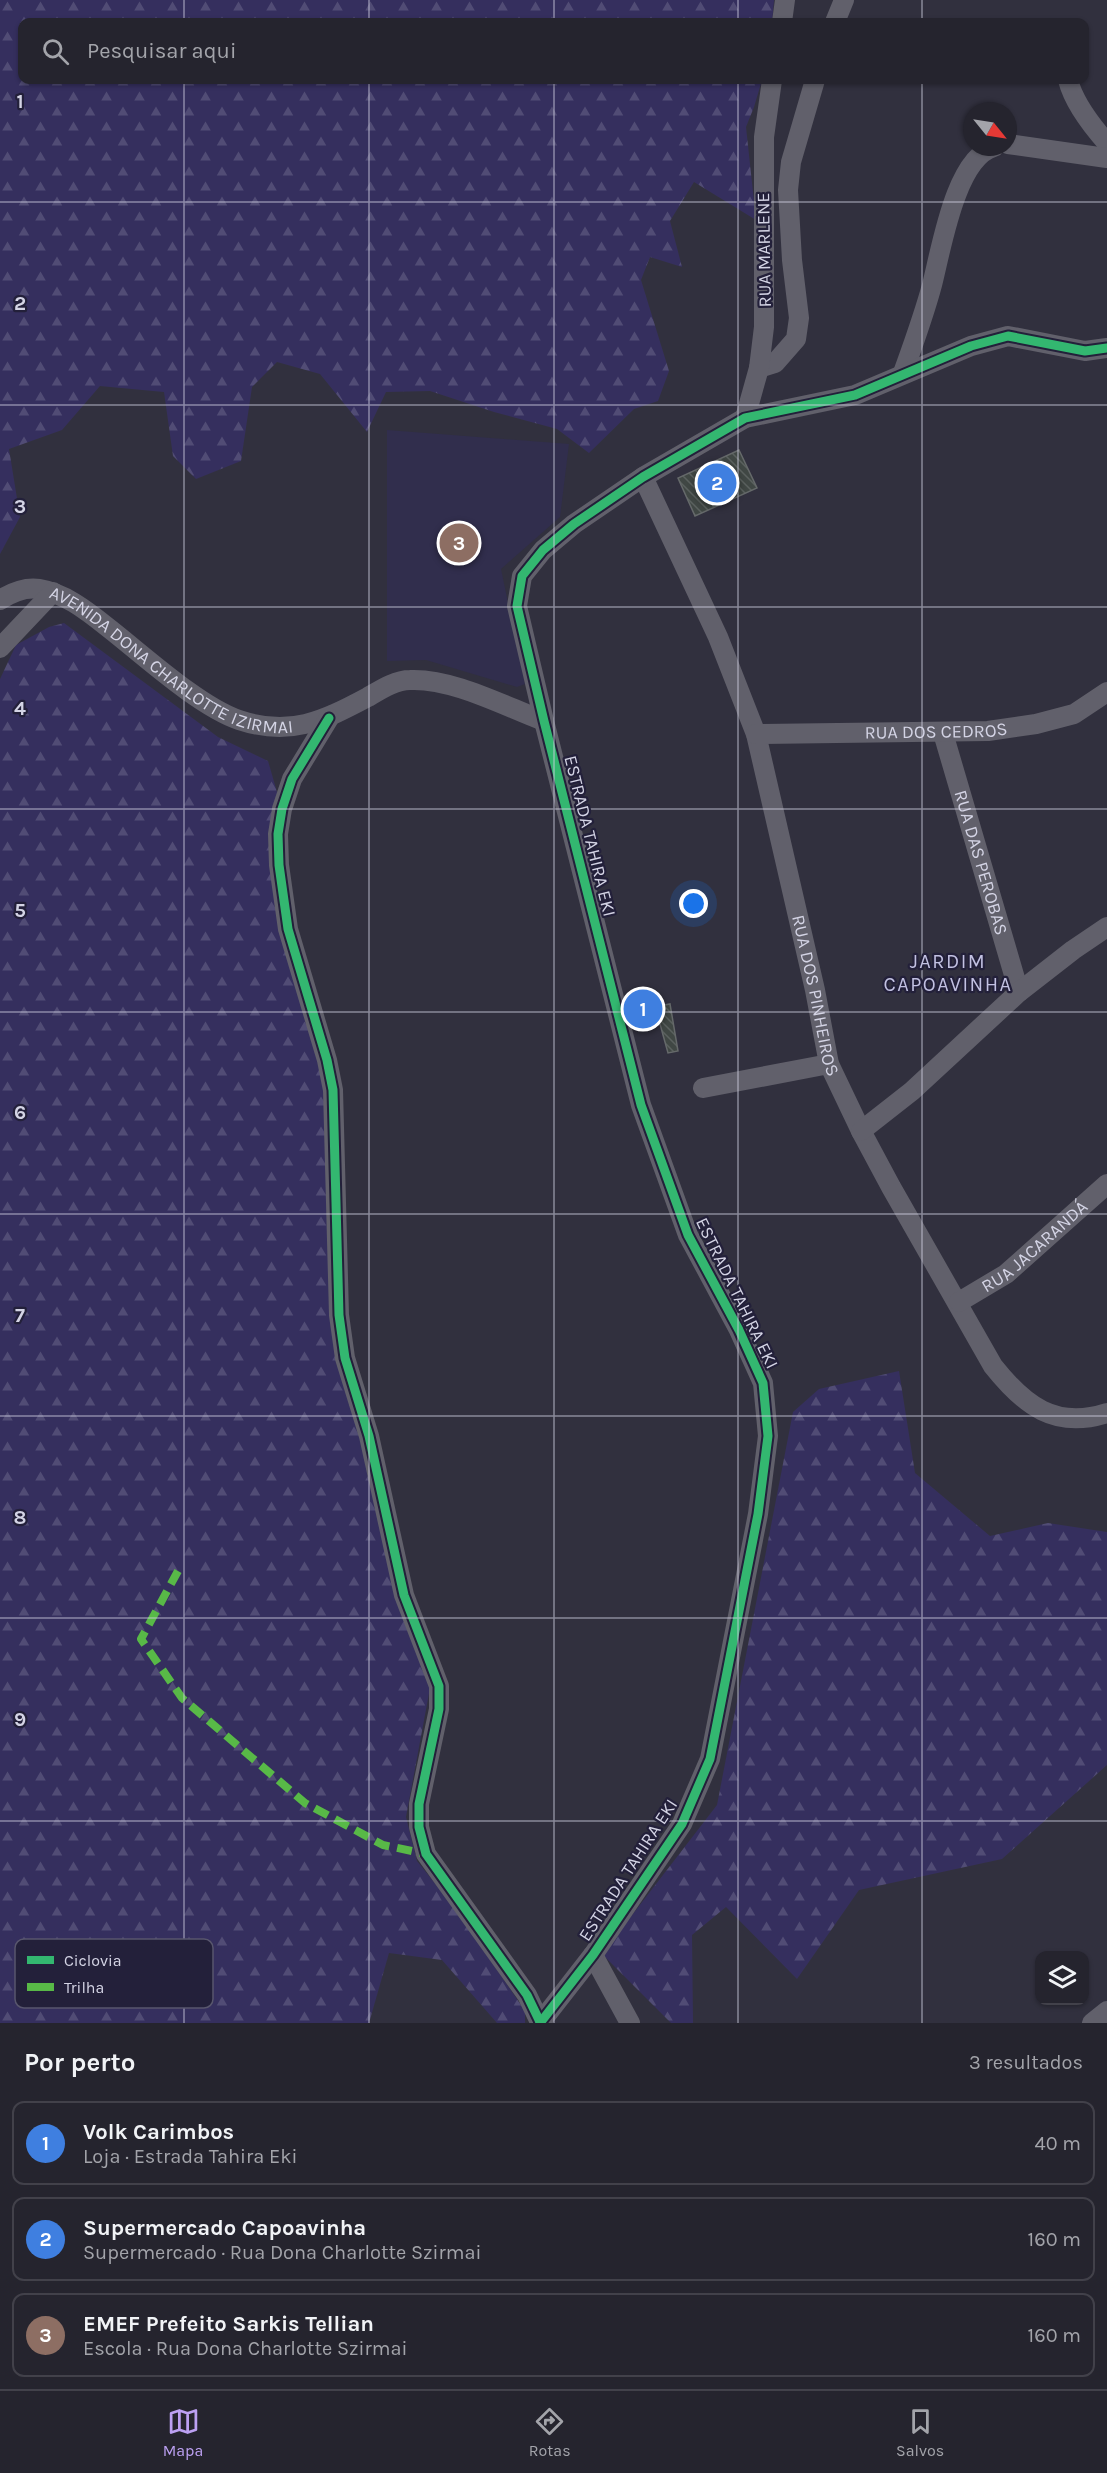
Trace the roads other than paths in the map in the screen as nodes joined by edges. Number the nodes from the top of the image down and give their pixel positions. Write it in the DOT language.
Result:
graph roads {
  1 [pos="785,0"];
  2 [pos="844,0"];
  3 [pos="783,18"];
  4 [pos="837,18"];
  5 [pos="771,84"];
  6 [pos="814,84"];
  7 [pos="1070,84"];
  8 [pos="1107,143"];
  9 [pos="1017,145"];
  10 [pos="978,156"];
  11 [pos="1107,158"];
  12 [pos="1107,348"];
  13 [pos="759,368"];
  14 [pos="903,373"];
  15 [pos="745,418"];
  16 [pos="643,477"];
  17 [pos="53,592"];
  18 [pos="0,600"];
  19 [pos="0,648"];
  20 [pos="1107,692"];
  21 [pos="329,718"];
  22 [pos="544,721"];
  23 [pos="943,733"];
  24 [pos="756,734"];
  25 [pos="1107,927"];
  26 [pos="1019,992"];
  27 [pos="830,1064"];
  28 [pos="703,1088"];
  29 [pos="861,1131"];
  30 [pos="1107,1184"];
  31 [pos="958,1302"];
  32 [pos="1107,1413"];
  33 [pos="593,1955"];
  34 [pos="1107,2011"];
  35 [pos="540,2023"];
  36 [pos="630,2023"];
  37 [pos="1092,2023"];
  1 -- 3 [label="street"];
  2 -- 4 [label="street"];
  5 -- 13 [label="street, RUA MARLENE"];
  6 -- 13 [label="street"];
  7 -- 8 [label="street"];
  9 -- 11 [label="street"];
  10 -- 14 [label="street"];
  12 -- 14 [label="street, ESTRADA TAHIRA EKI"];
  13 -- 15 [label="street, RUA MARLENE"];
  14 -- 15 [label="street, ESTRADA TAHIRA EKI"];
  15 -- 16 [label="street, ESTRADA TAHIRA EKI"];
  16 -- 22 [label="street, ESTRADA TAHIRA EKI"];
  16 -- 24 [label="street, RUA DOS PINHEIROS"];
  17 -- 18 [label="street, AVENIDA DONA CHARLOTTE IZIRMAI"];
  17 -- 19 [label="street"];
  17 -- 21 [label="street, AVENIDA DONA CHARLOTTE IZIRMAI"];
  20 -- 23 [label="street, RUA DOS CEDROS"];
  21 -- 22 [label="street, AVENIDA DONA CHARLOTTE IZIRMAI"];
  21 -- 35 [label="street"];
  22 -- 33 [label="street, ESTRADA TAHIRA EKI"];
  23 -- 24 [label="street, RUA DOS CEDROS"];
  23 -- 26 [label="street, RUA DAS PEROBAS"];
  24 -- 27 [label="street, RUA DOS PINHEIROS"];
  25 -- 26 [label="street"];
  26 -- 29 [label="street"];
  27 -- 28 [label="street"];
  27 -- 29 [label="street, RUA DOS PINHEIROS"];
  29 -- 31 [label="street, RUA DOS PINHEIROS"];
  30 -- 31 [label="street, RUA JACARANDÁ"];
  31 -- 32 [label="street, RUA DOS PINHEIROS"];
  33 -- 35 [label="street, ESTRADA TAHIRA EKI"];
  33 -- 36 [label="street"];
  34 -- 37 [label="street"];
}
